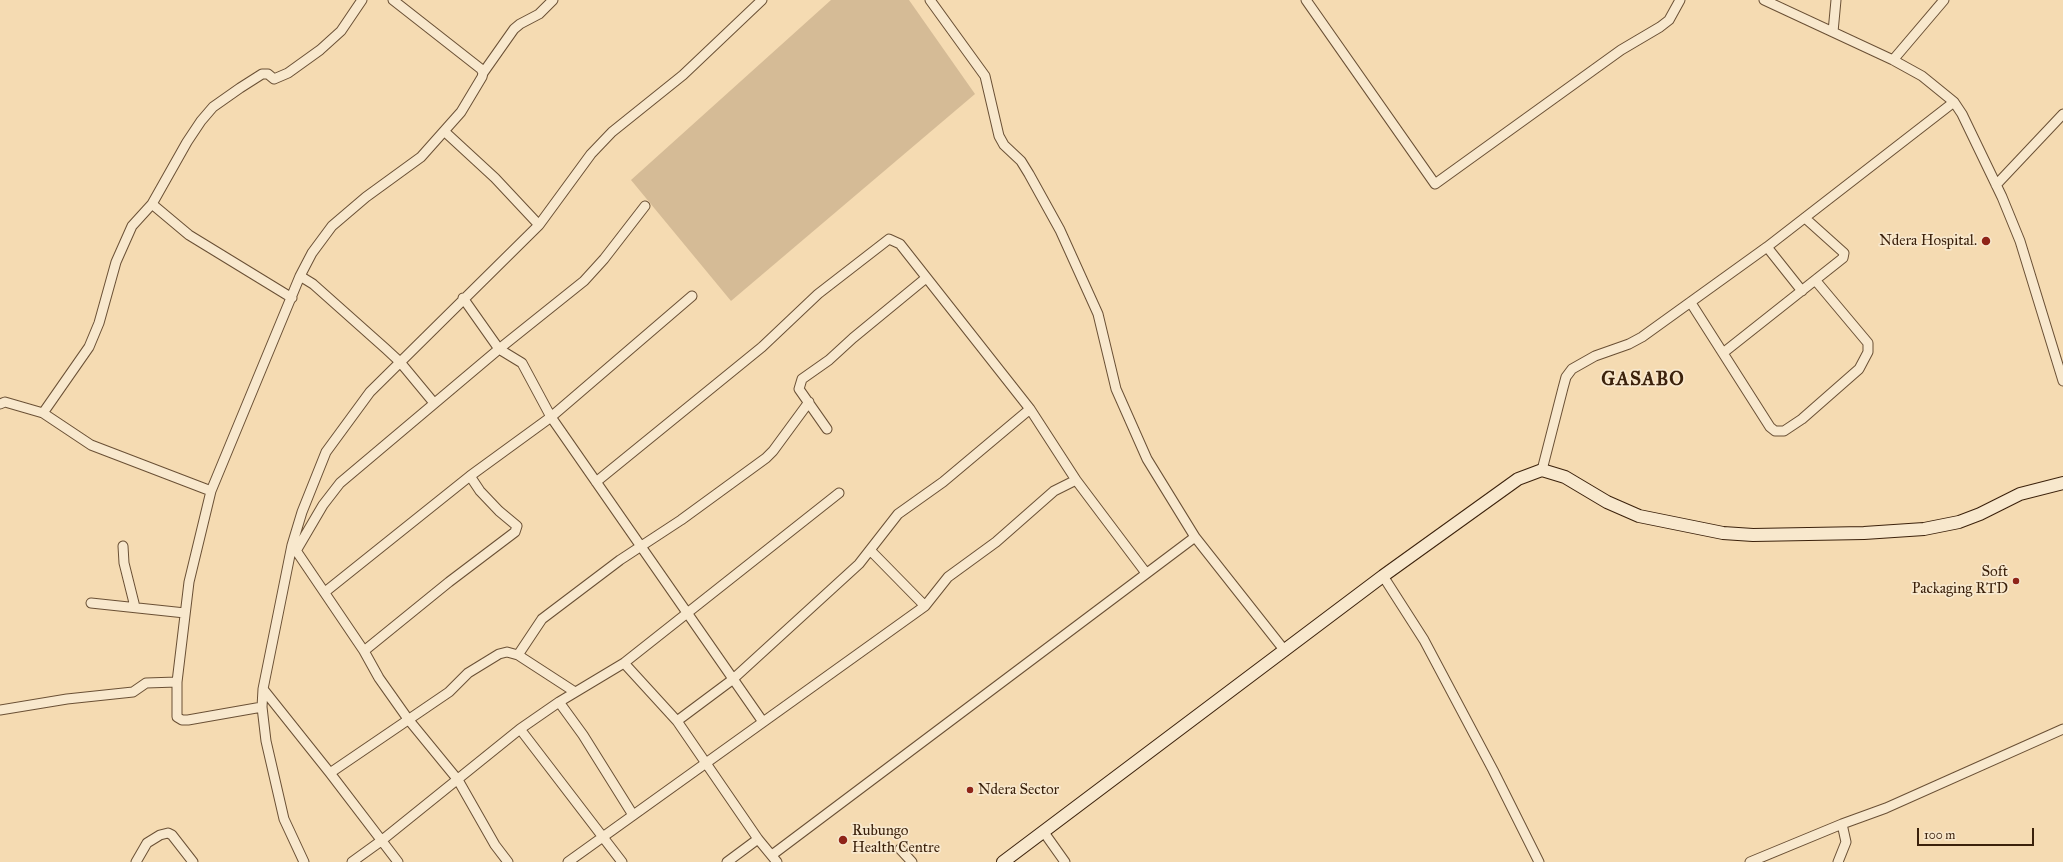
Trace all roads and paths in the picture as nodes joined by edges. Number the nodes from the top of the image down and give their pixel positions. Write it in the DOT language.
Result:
graph roads {
  1 [pos="362,0"];
  2 [pos="393,0"];
  3 [pos="553,0"];
  4 [pos="762,0"];
  5 [pos="930,0"];
  6 [pos="1306,0"];
  7 [pos="1680,0"];
  8 [pos="1764,0"];
  9 [pos="1836,0"];
  10 [pos="1944,0"];
  11 [pos="1833,32"];
  12 [pos="1893,60"];
  13 [pos="483,73"];
  14 [pos="1954,102"];
  15 [pos="2063,114"];
  16 [pos="444,131"];
  17 [pos="1996,185"];
  18 [pos="152,204"];
  19 [pos="644,206"];
  20 [pos="1805,218"];
  21 [pos="540,225"];
  22 [pos="1767,247"];
  23 [pos="300,276"];
  24 [pos="926,278"];
  25 [pos="1816,281"];
  26 [pos="1802,291"];
  27 [pos="692,296"];
  28 [pos="292,298"];
  29 [pos="464,298"];
  30 [pos="1691,303"];
  31 [pos="499,349"];
  32 [pos="1723,354"];
  33 [pos="400,362"];
  34 [pos="2063,381"];
  35 [pos="809,402"];
  36 [pos="0,404"];
  37 [pos="434,404"];
  38 [pos="1030,409"];
  39 [pos="43,413"];
  40 [pos="551,417"];
  41 [pos="827,429"];
  42 [pos="1542,470"];
  43 [pos="470,476"];
  44 [pos="1076,480"];
  45 [pos="596,482"];
  46 [pos="2063,483"];
  47 [pos="211,491"];
  48 [pos="839,493"];
  49 [pos="1195,537"];
  50 [pos="123,546"];
  51 [pos="641,547"];
  52 [pos="294,548"];
  53 [pos="870,550"];
  54 [pos="1146,573"];
  55 [pos="1383,576"];
  56 [pos="325,592"];
  57 [pos="91,603"];
  58 [pos="926,606"];
  59 [pos="135,607"];
  60 [pos="185,613"];
  61 [pos="687,614"];
  62 [pos="364,651"];
  63 [pos="1285,651"];
  64 [pos="518,655"];
  65 [pos="624,663"];
  66 [pos="732,680"];
  67 [pos="177,682"];
  68 [pos="263,689"];
  69 [pos="575,692"];
  70 [pos="559,702"];
  71 [pos="262,707"];
  72 [pos="0,710"];
  73 [pos="408,719"];
  74 [pos="677,721"];
  75 [pos="763,722"];
  76 [pos="520,729"];
  77 [pos="2063,729"];
  78 [pos="706,763"];
  79 [pos="330,773"];
  80 [pos="458,780"];
  81 [pos="633,815"];
  82 [pos="1842,824"];
  83 [pos="1043,831"];
  84 [pos="603,837"];
  85 [pos="758,839"];
  86 [pos="381,841"];
  87 [pos="900,849"];
  88 [pos="775,858"];
  89 [pos="136,862"];
  90 [pos="193,862"];
  91 [pos="304,862"];
  92 [pos="352,862"];
  93 [pos="398,862"];
  94 [pos="508,862"];
  95 [pos="568,862"];
  96 [pos="622,862"];
  97 [pos="727,862"];
  98 [pos="912,862"];
  99 [pos="1003,862"];
  100 [pos="1065,862"];
  101 [pos="1539,862"];
  102 [pos="1750,862"];
  103 [pos="1838,862"];
  1 -- 18 [label="street"];
  2 -- 13 [label="street"];
  3 -- 13 [label="street"];
  4 -- 21 [label="street"];
  5 -- 49 [label="street"];
  6 -- 7 [label="street"];
  8 -- 11 [label="street"];
  9 -- 11 [label="street"];
  10 -- 12 [label="street"];
  11 -- 12 [label="street"];
  12 -- 14 [label="street"];
  13 -- 16 [label="street"];
  14 -- 17 [label="street"];
  14 -- 20 [label="street"];
  15 -- 17 [label="street"];
  16 -- 21 [label="street"];
  16 -- 23 [label="street"];
  17 -- 34 [label="street"];
  18 -- 28 [label="street"];
  18 -- 39 [label="street"];
  19 -- 31 [label="street"];
  20 -- 22 [label="street"];
  20 -- 25 [label="street"];
  21 -- 29 [label="street"];
  22 -- 26 [label="street"];
  22 -- 30 [label="street"];
  23 -- 28 [label="street"];
  23 -- 33 [label="street"];
  24 -- 35 [label="street"];
  24 -- 38 [label="street"];
  24 -- 45 [label="street"];
  25 -- 26 [label="street"];
  25 -- 32 [label="street"];
  26 -- 32 [label="street"];
  27 -- 40 [label="street"];
  28 -- 47 [label="street"];
  29 -- 31 [label="street"];
  29 -- 33 [label="street"];
  30 -- 32 [label="street"];
  30 -- 42 [label="street"];
  31 -- 37 [label="street"];
  31 -- 40 [label="street"];
  33 -- 37 [label="street"];
  33 -- 52 [label="street"];
  35 -- 41 [label="street"];
  35 -- 51 [label="street"];
  36 -- 39 [label="street"];
  37 -- 52 [label="street"];
  38 -- 44 [label="street"];
  38 -- 53 [label="street"];
  39 -- 47 [label="street"];
  40 -- 43 [label="street"];
  40 -- 45 [label="street"];
  42 -- 46 [label="main road"];
  42 -- 55 [label="main road"];
  43 -- 56 [label="street"];
  43 -- 62 [label="street"];
  44 -- 54 [label="street"];
  44 -- 58 [label="street"];
  45 -- 51 [label="street"];
  47 -- 60 [label="street"];
  48 -- 61 [label="street"];
  49 -- 54 [label="street"];
  49 -- 63 [label="street"];
  50 -- 59 [label="street"];
  51 -- 61 [label="street"];
  51 -- 64 [label="street"];
  52 -- 56 [label="street"];
  52 -- 68 [label="street"];
  53 -- 58 [label="street"];
  53 -- 66 [label="street"];
  54 -- 88 [label="street"];
  55 -- 63 [label="main road"];
  55 -- 101 [label="street"];
  56 -- 62 [label="street"];
  57 -- 59 [label="street"];
  58 -- 75 [label="street"];
  59 -- 60 [label="street"];
  60 -- 67 [label="street"];
  61 -- 65 [label="street"];
  61 -- 66 [label="street"];
  62 -- 73 [label="street"];
  63 -- 83 [label="main road"];
  64 -- 69 [label="street"];
  64 -- 73 [label="street"];
  65 -- 69 [label="street"];
  65 -- 74 [label="street"];
  66 -- 74 [label="street"];
  66 -- 75 [label="street"];
  67 -- 71 [label="street"];
  67 -- 72 [label="street"];
  68 -- 71 [label="street"];
  68 -- 79 [label="street"];
  69 -- 70 [label="street"];
  70 -- 76 [label="street"];
  70 -- 81 [label="street"];
  71 -- 91 [label="street"];
  73 -- 79 [label="street"];
  73 -- 80 [label="street"];
  74 -- 78 [label="street"];
  75 -- 78 [label="street"];
  76 -- 80 [label="street"];
  76 -- 84 [label="street"];
  77 -- 82 [label="street"];
  78 -- 81 [label="street"];
  78 -- 85 [label="street"];
  79 -- 86 [label="street"];
  80 -- 86 [label="street"];
  80 -- 94 [label="street"];
  81 -- 84 [label="street"];
  82 -- 102 [label="street"];
  82 -- 103 [label="street"];
  83 -- 99 [label="main road"];
  83 -- 100 [label="street"];
  84 -- 95 [label="street"];
  84 -- 96 [label="street"];
  85 -- 88 [label="street"];
  85 -- 97 [label="street"];
  86 -- 92 [label="street"];
  86 -- 93 [label="street"];
  87 -- 98 [label="street"];
  89 -- 90 [label="street"];
}
